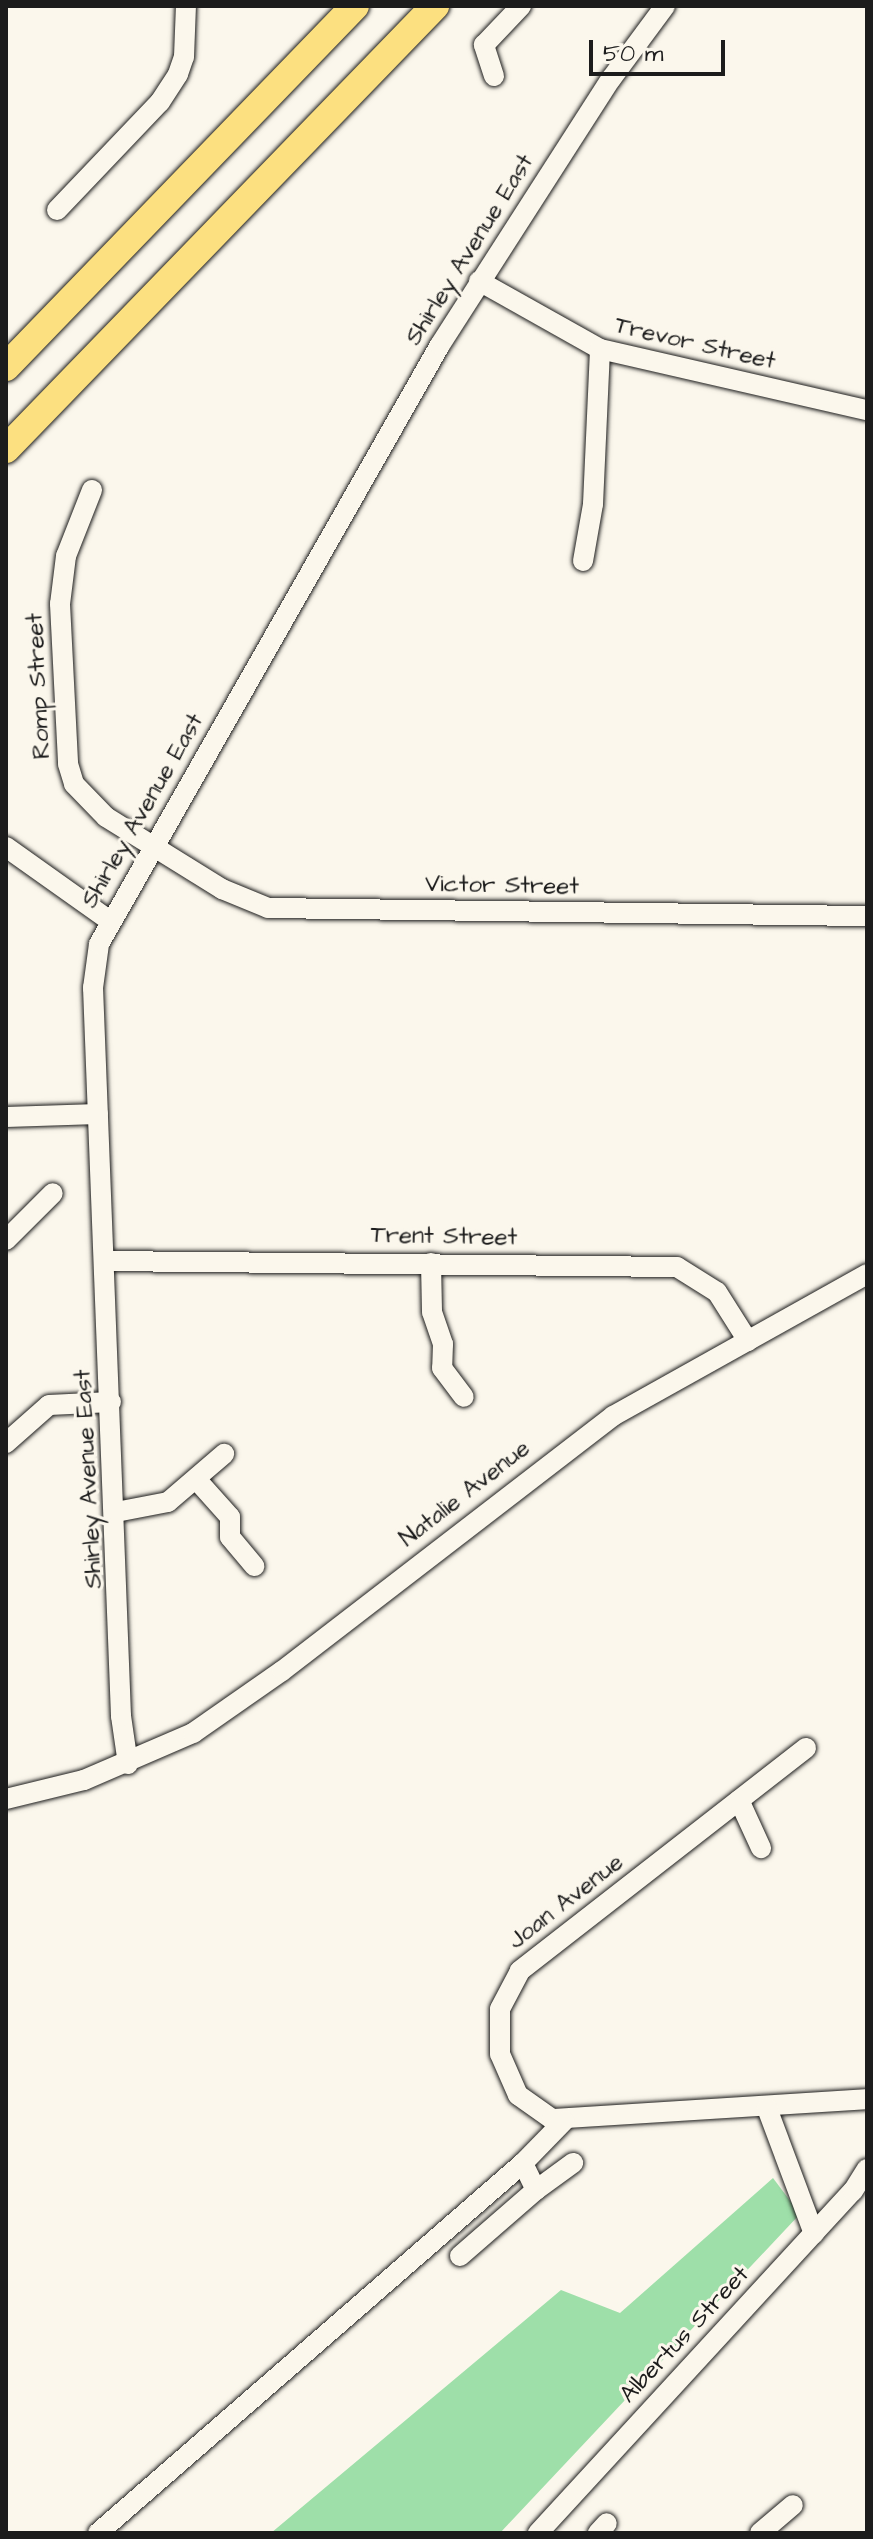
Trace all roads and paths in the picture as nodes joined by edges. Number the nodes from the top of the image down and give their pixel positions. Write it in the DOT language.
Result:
graph roads {
  1 [pos="186,6"];
  2 [pos="355,6"];
  3 [pos="435,6"];
  4 [pos="448,6"];
  5 [pos="521,6"];
  6 [pos="665,6"];
  7 [pos="494,76"];
  8 [pos="256,191"];
  9 [pos="57,210"];
  10 [pos="479,281"];
  11 [pos="600,349"];
  12 [pos="6,367"];
  13 [pos="867,410"];
  14 [pos="6,449"];
  15 [pos="92,490"];
  16 [pos="583,561"];
  17 [pos="152,846"];
  18 [pos="6,847"];
  19 [pos="867,916"];
  20 [pos="110,921"];
  21 [pos="98,1114"];
  22 [pos="6,1117"];
  23 [pos="53,1193"];
  24 [pos="6,1240"];
  25 [pos="105,1261"];
  26 [pos="431,1263"];
  27 [pos="867,1274"];
  28 [pos="858,1284"];
  29 [pos="748,1341"];
  30 [pos="464,1397"];
  31 [pos="111,1402"];
  32 [pos="6,1443"];
  33 [pos="224,1454"];
  34 [pos="196,1479"];
  35 [pos="116,1512"];
  36 [pos="254,1566"];
  37 [pos="806,1748"];
  38 [pos="128,1764"];
  39 [pos="6,1799"];
  40 [pos="739,1800"];
  41 [pos="761,1848"];
  42 [pos="867,2099"];
  43 [pos="767,2108"];
  44 [pos="564,2121"];
  45 [pos="523,2163"];
  46 [pos="573,2163"];
  47 [pos="864,2181"];
  48 [pos="536,2190"];
  49 [pos="814,2234"];
  50 [pos="460,2256"];
  51 [pos="793,2505"];
  52 [pos="98,2533"];
  53 [pos="538,2533"];
  54 [pos="760,2533"];
  1 -- 9 [label="street"];
  2 -- 12 [label="highway"];
  3 -- 8 [label="highway"];
  4 -- 8 [label="highway"];
  5 -- 7 [label="street"];
  6 -- 10 [label="street, Shirley Avenue East"];
  8 -- 14 [label="highway"];
  10 -- 11 [label="street, Trevor Street"];
  10 -- 17 [label="street, Shirley Avenue East"];
  11 -- 13 [label="street, Trevor Street"];
  11 -- 16 [label="street"];
  15 -- 17 [label="street, Romp Street"];
  17 -- 19 [label="street, Victor Street"];
  17 -- 20 [label="street, Shirley Avenue East"];
  18 -- 20 [label="street"];
  20 -- 21 [label="street, Shirley Avenue East"];
  21 -- 22 [label="street"];
  21 -- 25 [label="street, Shirley Avenue East"];
  23 -- 24 [label="street"];
  25 -- 26 [label="street, Trent Street"];
  25 -- 31 [label="street, Shirley Avenue East"];
  26 -- 29 [label="street, Trent Street"];
  26 -- 30 [label="street"];
  27 -- 28 [label="street, Natalie Avenue"];
  28 -- 29 [label="street, Natalie Avenue"];
  29 -- 38 [label="street, Natalie Avenue"];
  31 -- 32 [label="street"];
  31 -- 35 [label="street, Shirley Avenue East"];
  33 -- 34 [label="street"];
  34 -- 35 [label="street"];
  34 -- 36 [label="street"];
  35 -- 38 [label="street, Shirley Avenue East"];
  37 -- 40 [label="street, Joan Avenue"];
  38 -- 39 [label="street, Natalie Avenue"];
  40 -- 41 [label="street"];
  40 -- 44 [label="street, Joan Avenue"];
  42 -- 43 [label="street, Joan Avenue"];
  43 -- 44 [label="street, Joan Avenue"];
  43 -- 49 [label="street"];
  44 -- 45 [label="street"];
  45 -- 48 [label="street"];
  45 -- 52 [label="street"];
  46 -- 48 [label="street"];
  47 -- 49 [label="street, Albertus Street"];
  48 -- 50 [label="street"];
  49 -- 53 [label="street, Albertus Street"];
  51 -- 54 [label="street"];
}
